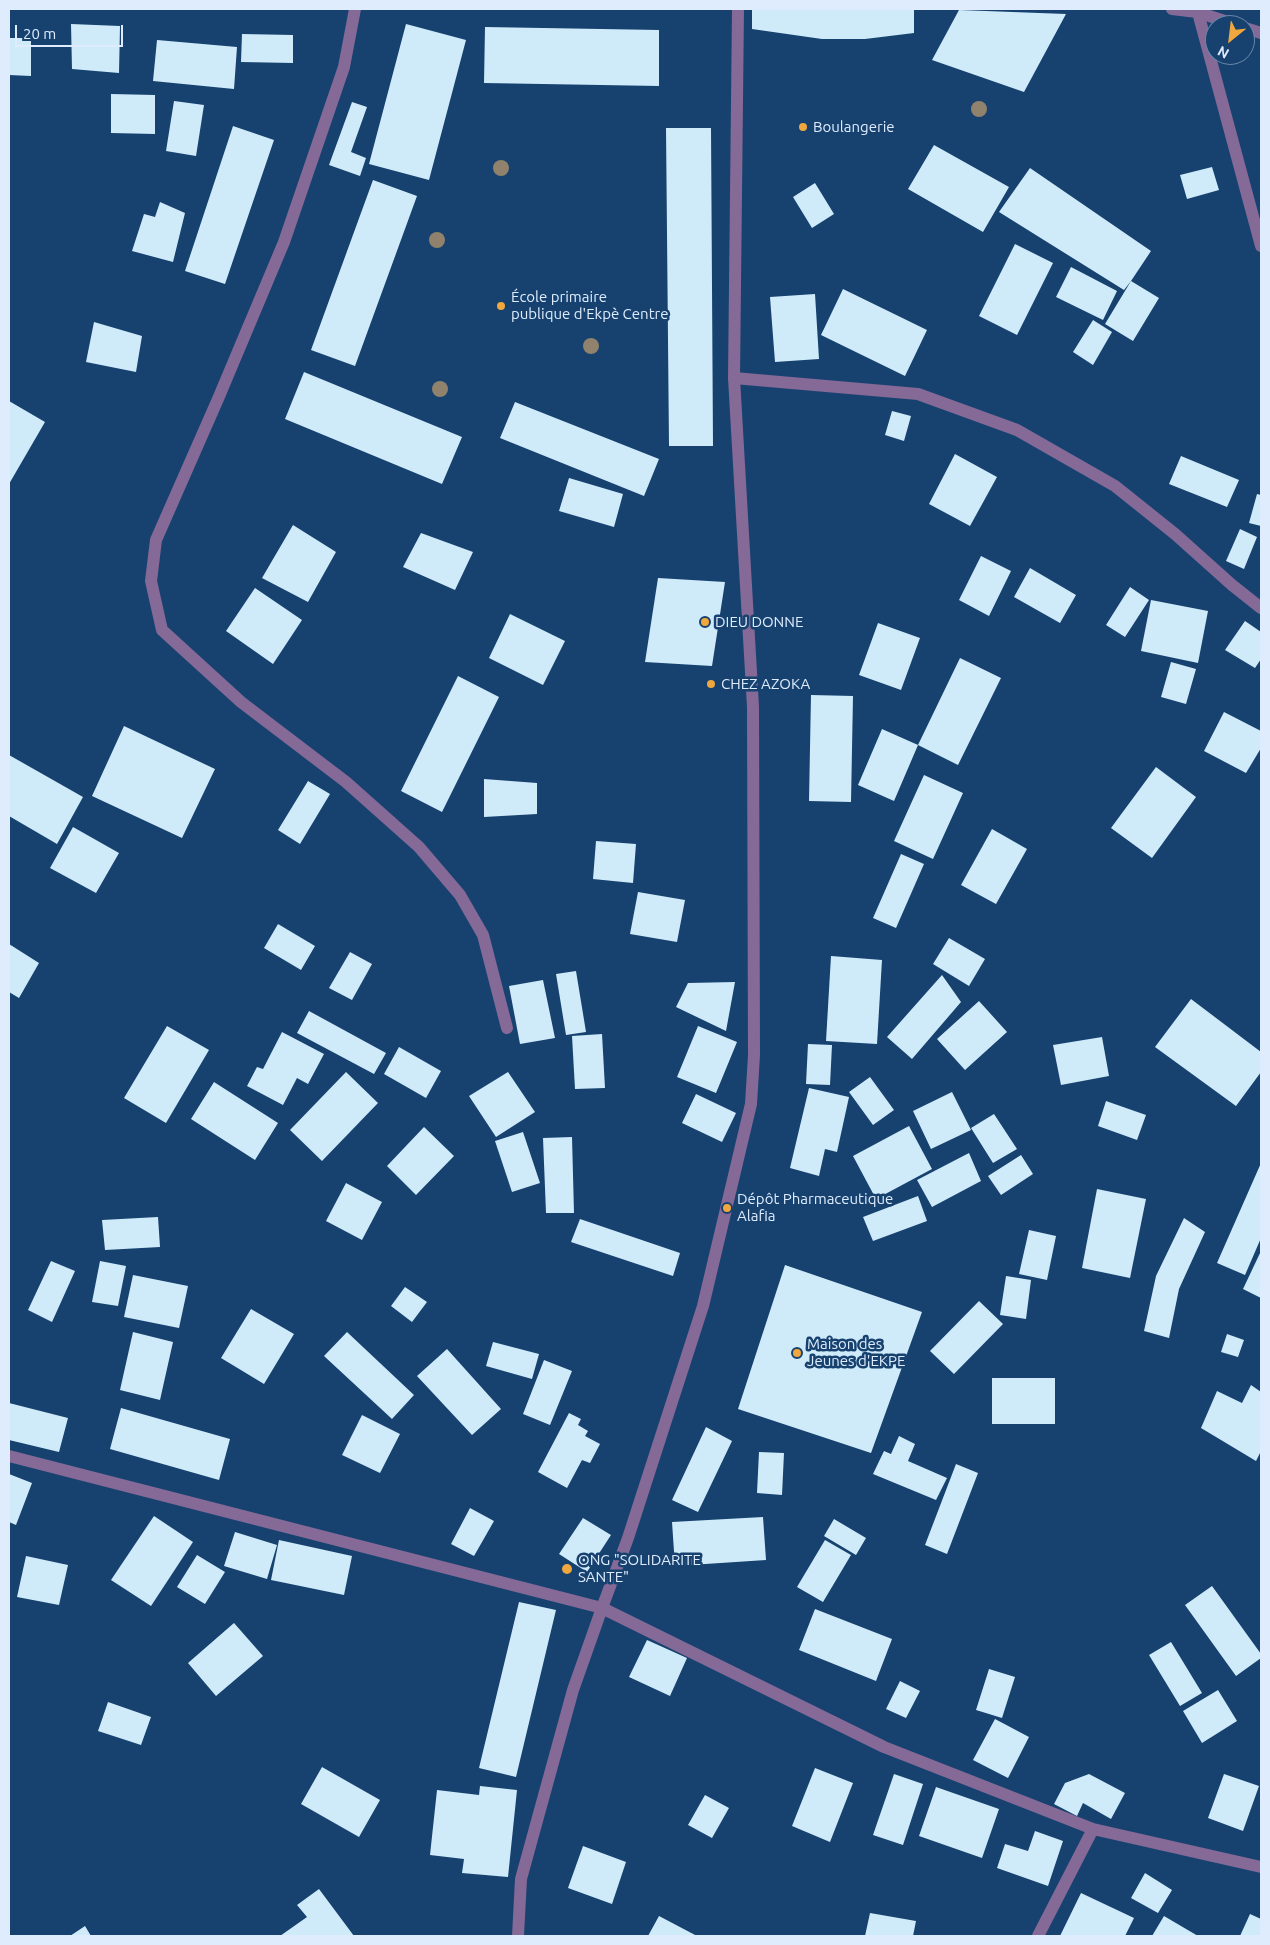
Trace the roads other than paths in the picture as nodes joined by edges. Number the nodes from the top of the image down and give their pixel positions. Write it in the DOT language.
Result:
graph roads {
  1 [pos="355,9"];
  2 [pos="738,9"];
  3 [pos="1172,9"];
  4 [pos="1197,10"];
  5 [pos="1210,15"];
  6 [pos="1261,246"];
  7 [pos="734,378"];
  8 [pos="1261,608"];
  9 [pos="507,1028"];
  10 [pos="9,1456"];
  11 [pos="602,1608"];
  12 [pos="1093,1829"];
  13 [pos="1261,1867"];
  14 [pos="518,1936"];
  15 [pos="1038,1936"];
  1 -- 9 [label="street"];
  2 -- 7 [label="street"];
  3 -- 4 [label="street"];
  4 -- 5 [label="street"];
  4 -- 6 [label="street"];
  7 -- 8 [label="street"];
  7 -- 11 [label="street"];
  10 -- 11 [label="street"];
  11 -- 12 [label="street"];
  11 -- 14 [label="street"];
  12 -- 13 [label="street"];
  12 -- 15 [label="street"];
}
